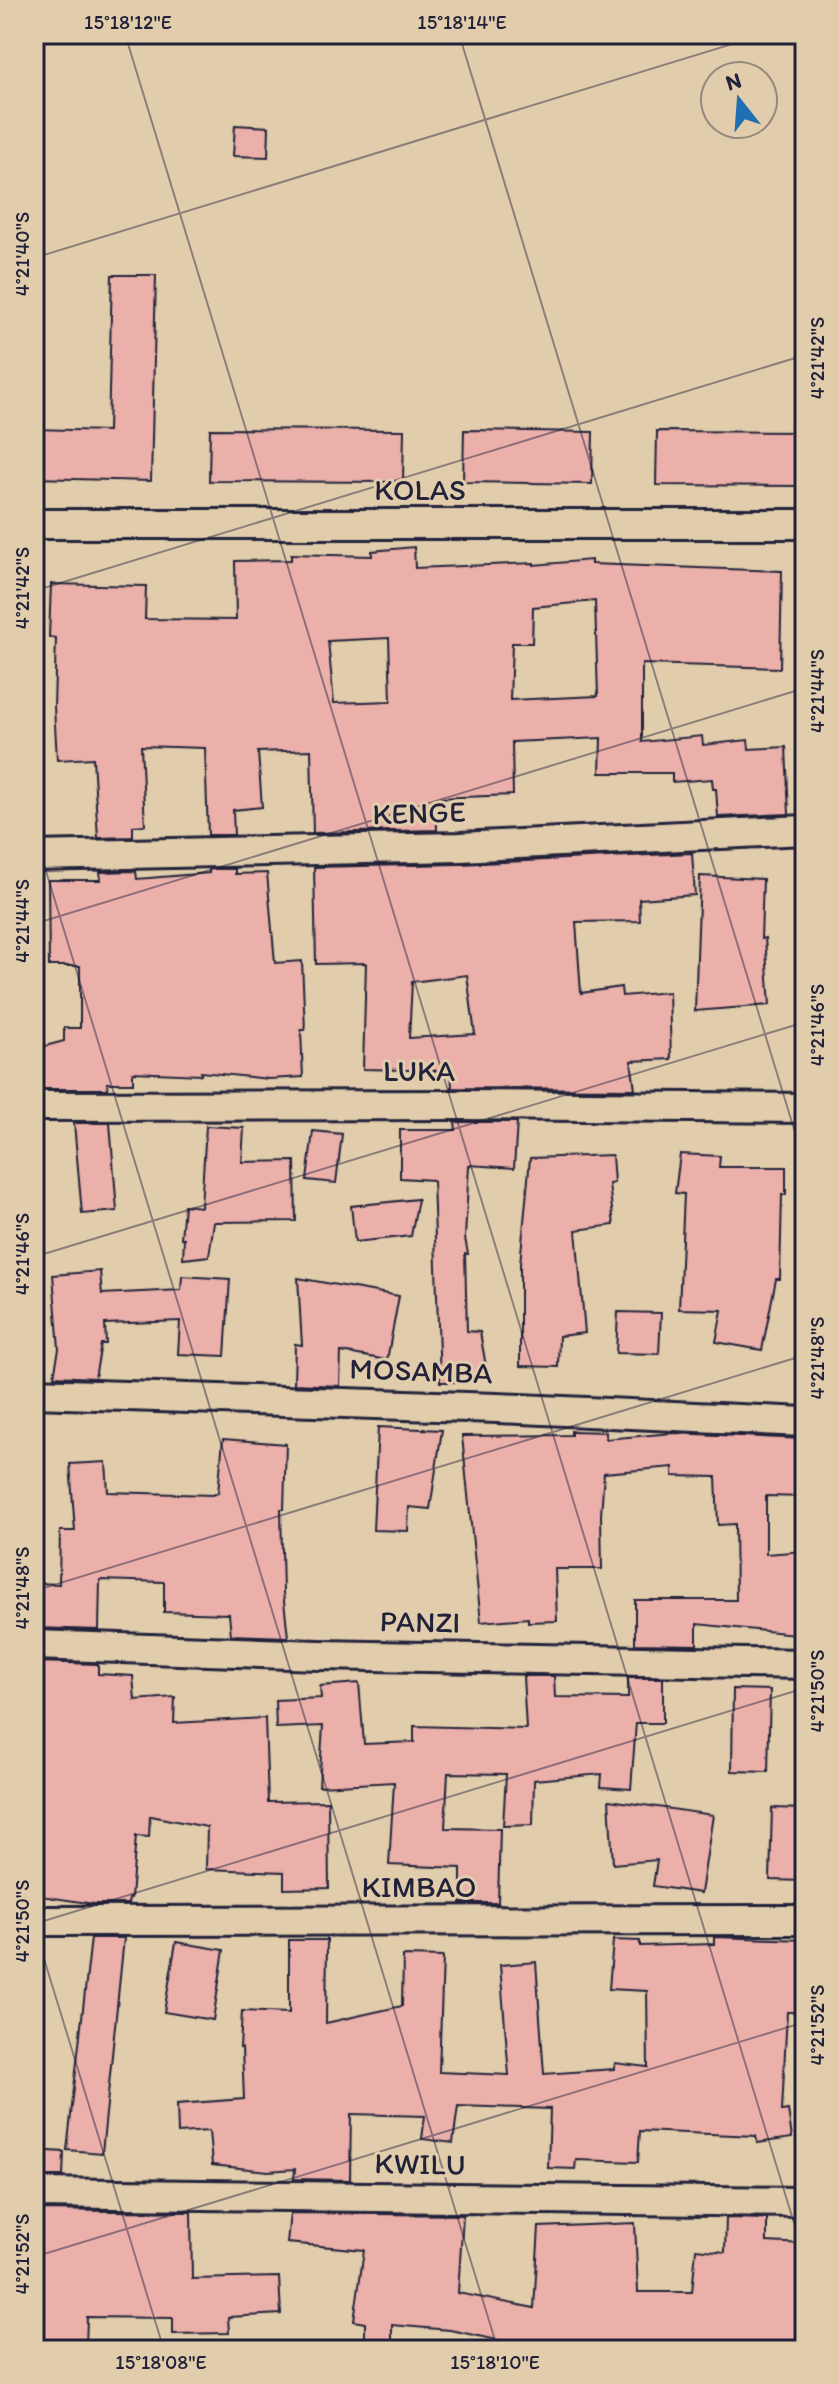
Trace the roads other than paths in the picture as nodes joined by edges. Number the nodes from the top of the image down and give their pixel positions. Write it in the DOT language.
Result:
graph roads {
  1 [pos="34,524"];
  2 [pos="805,524"];
  3 [pos="805,830"];
  4 [pos="34,856"];
  5 [pos="34,1106"];
  6 [pos="805,1108"];
  7 [pos="34,1393"];
  8 [pos="805,1422"];
  9 [pos="34,1645"];
  10 [pos="805,1664"];
  11 [pos="805,1920"];
  12 [pos="34,1921"];
  13 [pos="34,2193"];
  14 [pos="805,2202"];
  1 -- 2 [label="street, KOLAS"];
  3 -- 4 [label="street, KENGE"];
  5 -- 6 [label="street, LUKA"];
  7 -- 8 [label="street, MOSAMBA"];
  9 -- 10 [label="street, PANZI"];
  11 -- 12 [label="street, KIMBAO"];
  13 -- 14 [label="street, KWILU"];
}
